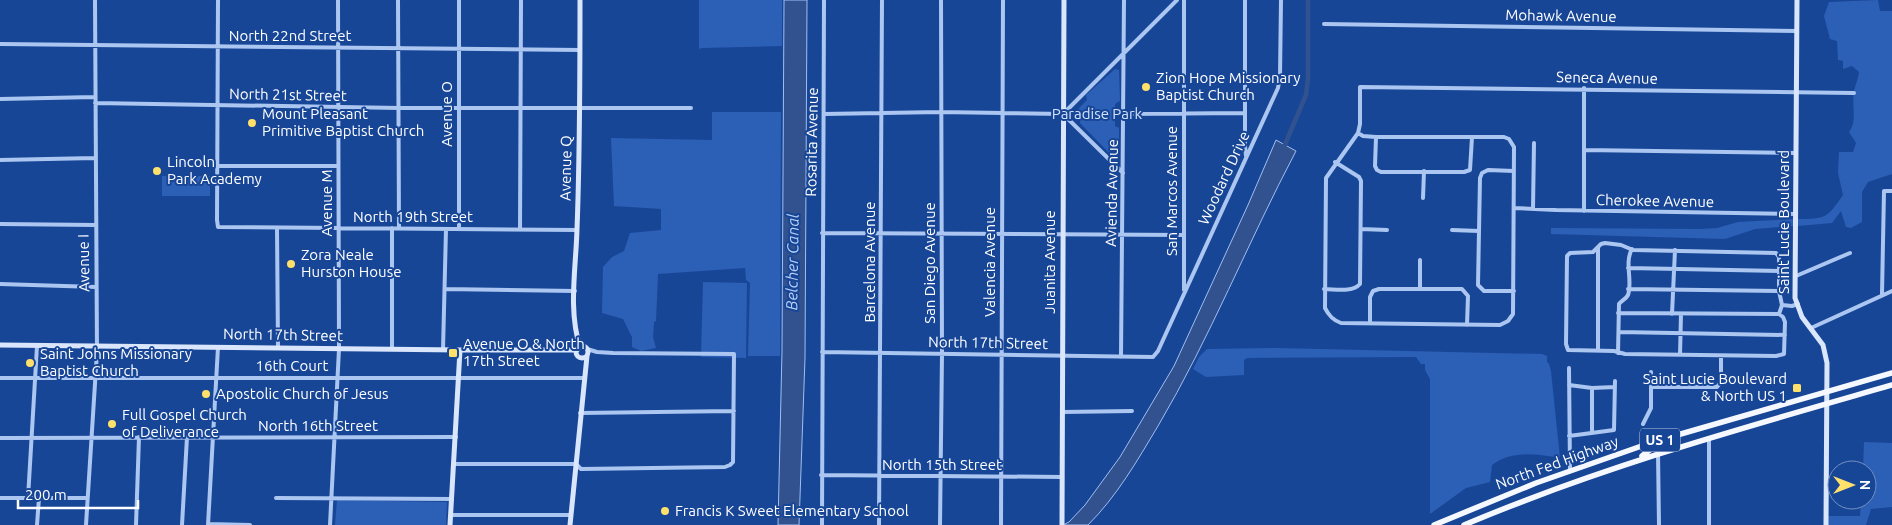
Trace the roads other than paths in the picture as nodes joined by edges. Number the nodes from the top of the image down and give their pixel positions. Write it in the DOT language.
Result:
graph roads {
  1 [pos="95,0"];
  2 [pos="218,0"];
  3 [pos="338,0"];
  4 [pos="398,0"];
  5 [pos="459,0"];
  6 [pos="521,0"];
  7 [pos="580,0"];
  8 [pos="824,0"];
  9 [pos="882,0"];
  10 [pos="941,0"];
  11 [pos="1003,0"];
  12 [pos="1064,0"];
  13 [pos="1124,0"];
  14 [pos="1177,0"];
  15 [pos="1184,0"];
  16 [pos="1245,0"];
  17 [pos="1281,0"];
  18 [pos="1797,0"];
  19 [pos="1324,24"];
  20 [pos="1797,31"];
  21 [pos="0,44"];
  22 [pos="95,45"];
  23 [pos="217,47"];
  24 [pos="400,47"];
  25 [pos="339,48"];
  26 [pos="459,48"];
  27 [pos="520,49"];
  28 [pos="580,50"];
  29 [pos="1124,53"];
  30 [pos="1584,88"];
  31 [pos="1797,92"];
  32 [pos="1854,93"];
  33 [pos="95,97"];
  34 [pos="0,99"];
  35 [pos="95,103"];
  36 [pos="217,106"];
  37 [pos="339,106"];
  38 [pos="399,108"];
  39 [pos="459,108"];
  40 [pos="691,108"];
  41 [pos="520,109"];
  42 [pos="579,109"];
  43 [pos="941,112"];
  44 [pos="1003,113"];
  45 [pos="1244,113"];
  46 [pos="824,114"];
  47 [pos="881,114"];
  48 [pos="1063,114"];
  49 [pos="1124,114"];
  50 [pos="1184,114"];
  51 [pos="1358,134"];
  52 [pos="1376,137"];
  53 [pos="1472,137"];
  54 [pos="1534,143"];
  55 [pos="1584,150"];
  56 [pos="1796,153"];
  57 [pos="1246,156"];
  58 [pos="95,158"];
  59 [pos="0,160"];
  60 [pos="1335,162"];
  61 [pos="217,166"];
  62 [pos="338,166"];
  63 [pos="1514,171"];
  64 [pos="1424,172"];
  65 [pos="1123,173"];
  66 [pos="1892,191"];
  67 [pos="1423,198"];
  68 [pos="1514,208"];
  69 [pos="1533,208"];
  70 [pos="1584,211"];
  71 [pos="1796,214"];
  72 [pos="0,224"];
  73 [pos="95,225"];
  74 [pos="277,228"];
  75 [pos="339,228"];
  76 [pos="392,228"];
  77 [pos="399,228"];
  78 [pos="446,229"];
  79 [pos="459,229"];
  80 [pos="520,229"];
  81 [pos="1360,229"];
  82 [pos="577,230"];
  83 [pos="1387,230"];
  84 [pos="1452,230"];
  85 [pos="1479,230"];
  86 [pos="822,233"];
  87 [pos="941,233"];
  88 [pos="881,234"];
  89 [pos="1001,234"];
  90 [pos="1062,234"];
  91 [pos="1123,235"];
  92 [pos="1184,235"];
  93 [pos="1598,247"];
  94 [pos="1632,249"];
  95 [pos="1675,250"];
  96 [pos="1850,253"];
  97 [pos="1420,260"];
  98 [pos="1628,268"];
  99 [pos="1675,270"];
  100 [pos="1780,272"];
  101 [pos="1796,276"];
  102 [pos="0,284"];
  103 [pos="96,287"];
  104 [pos="445,289"];
  105 [pos="1324,289"];
  106 [pos="1420,289"];
  107 [pos="1628,289"];
  108 [pos="1674,290"];
  109 [pos="574,291"];
  110 [pos="1514,291"];
  111 [pos="1778,291"];
  112 [pos="1892,291"];
  113 [pos="1184,293"];
  114 [pos="1882,294"];
  115 [pos="1798,304"];
  116 [pos="1782,305"];
  117 [pos="1618,313"];
  118 [pos="1672,314"];
  119 [pos="1681,314"];
  120 [pos="1779,314"];
  121 [pos="1370,323"];
  122 [pos="1467,325"];
  123 [pos="1811,328"];
  124 [pos="1619,332"];
  125 [pos="1680,333"];
  126 [pos="1784,334"];
  127 [pos="576,336"];
  128 [pos="0,345"];
  129 [pos="38,346"];
  130 [pos="96,346"];
  131 [pos="218,347"];
  132 [pos="278,347"];
  133 [pos="339,349"];
  134 [pos="392,349"];
  135 [pos="443,350"];
  136 [pos="460,350"];
  137 [pos="566,350"];
  138 [pos="1598,351"];
  139 [pos="583,352"];
  140 [pos="822,352"];
  141 [pos="1618,353"];
  142 [pos="881,354"];
  143 [pos="942,354"];
  144 [pos="1001,355"];
  145 [pos="1680,355"];
  146 [pos="1721,356"];
  147 [pos="1062,357"];
  148 [pos="1121,357"];
  149 [pos="1153,357"];
  150 [pos="1569,368"];
  151 [pos="1651,372"];
  152 [pos="1892,373"];
  153 [pos="0,378"];
  154 [pos="35,378"];
  155 [pos="95,378"];
  156 [pos="217,378"];
  157 [pos="338,378"];
  158 [pos="458,378"];
  159 [pos="584,378"];
  160 [pos="1615,381"];
  161 [pos="1569,385"];
  162 [pos="1892,385"];
  163 [pos="1615,387"];
  164 [pos="1651,387"];
  165 [pos="1592,388"];
  166 [pos="1827,391"];
  167 [pos="1651,402"];
  168 [pos="1826,404"];
  169 [pos="1655,408"];
  170 [pos="734,411"];
  171 [pos="1132,411"];
  172 [pos="1063,412"];
  173 [pos="580,413"];
  174 [pos="1643,424"];
  175 [pos="1592,433"];
  176 [pos="1676,435"];
  177 [pos="1569,436"];
  178 [pos="91,437"];
  179 [pos="139,437"];
  180 [pos="187,437"];
  181 [pos="213,437"];
  182 [pos="334,437"];
  183 [pos="456,437"];
  184 [pos="0,438"];
  185 [pos="31,438"];
  186 [pos="1709,438"];
  187 [pos="1653,442"];
  188 [pos="1658,453"];
  189 [pos="1636,460"];
  190 [pos="454,464"];
  191 [pos="576,464"];
  192 [pos="1570,471"];
  193 [pos="821,475"];
  194 [pos="879,476"];
  195 [pos="940,476"];
  196 [pos="1000,476"];
  197 [pos="1062,477"];
  198 [pos="331,497"];
  199 [pos="0,498"];
  200 [pos="28,498"];
  201 [pos="39,498"];
  202 [pos="87,498"];
  203 [pos="276,498"];
  204 [pos="452,498"];
  205 [pos="451,515"];
  206 [pos="571,515"];
  207 [pos="1062,522"];
  208 [pos="37,525"];
  209 [pos="86,525"];
  210 [pos="136,525"];
  211 [pos="182,525"];
  212 [pos="208,525"];
  213 [pos="250,525"];
  214 [pos="330,525"];
  215 [pos="450,525"];
  216 [pos="570,525"];
  217 [pos="822,525"];
  218 [pos="879,525"];
  219 [pos="940,525"];
  220 [pos="1001,525"];
  221 [pos="1434,525"];
  222 [pos="1464,525"];
  223 [pos="1659,525"];
  224 [pos="1709,525"];
  225 [pos="1826,525"];
  1 -- 22 [label="street, Avenue I"];
  2 -- 23 [label="street"];
  3 -- 25 [label="street, Avenue M"];
  4 -- 24 [label="street"];
  5 -- 26 [label="street, Avenue O"];
  6 -- 27 [label="street"];
  7 -- 28 [label="street, Avenue Q"];
  8 -- 46 [label="street, Rosarita Avenue"];
  9 -- 47 [label="street, Barcelona Avenue"];
  10 -- 43 [label="street, San Diego Avenue"];
  11 -- 44 [label="street, Valencia Avenue"];
  12 -- 48 [label="street, Juanita Avenue"];
  13 -- 29 [label="street, Avienda Avenue"];
  14 -- 29 [label="street"];
  15 -- 50 [label="street, San Marcos Avenue"];
  16 -- 45 [label="street"];
  17 -- 57 [label="street, Woodard Drive"];
  18 -- 20 [label="street, Saint Lucie Boulevard"];
  19 -- 20 [label="street, Mohawk Avenue"];
  20 -- 31 [label="street, Saint Lucie Boulevard"];
  21 -- 22 [label="street, North 22nd Street"];
  22 -- 23 [label="street, North 22nd Street"];
  22 -- 33 [label="street, Avenue I"];
  23 -- 25 [label="street, North 22nd Street"];
  23 -- 36 [label="street"];
  24 -- 25 [label="street, North 22nd Street"];
  24 -- 26 [label="street, North 22nd Street"];
  24 -- 38 [label="street"];
  25 -- 37 [label="street, Avenue M"];
  26 -- 27 [label="street, North 22nd Street"];
  26 -- 39 [label="street, Avenue O"];
  27 -- 28 [label="street, North 22nd Street"];
  27 -- 41 [label="street"];
  28 -- 42 [label="street, Avenue Q"];
  29 -- 48 [label="street"];
  29 -- 49 [label="street, Avienda Avenue"];
  30 -- 31 [label="street, Seneca Avenue"];
  30 -- 51 [label="street, Seneca Avenue"];
  30 -- 55 [label="street"];
  31 -- 32 [label="street, Seneca Avenue"];
  31 -- 56 [label="street, Saint Lucie Boulevard"];
  33 -- 34 [label="street"];
  33 -- 35 [label="street, Avenue I"];
  35 -- 36 [label="street, North 21st Street"];
  35 -- 58 [label="street, Avenue I"];
  36 -- 37 [label="street, North 21st Street"];
  36 -- 61 [label="street"];
  37 -- 38 [label="street, North 21st Street"];
  37 -- 62 [label="street, Avenue M"];
  38 -- 39 [label="street, North 21st Street"];
  38 -- 77 [label="street"];
  39 -- 41 [label="street, North 21st Street"];
  39 -- 79 [label="street, Avenue O"];
  40 -- 42 [label="street, North 21st Street"];
  41 -- 42 [label="street, North 21st Street"];
  41 -- 80 [label="street"];
  42 -- 82 [label="street, Avenue Q"];
  43 -- 44 [label="street"];
  43 -- 47 [label="street"];
  43 -- 87 [label="street, San Diego Avenue"];
  44 -- 48 [label="street"];
  44 -- 89 [label="street, Valencia Avenue"];
  45 -- 50 [label="street"];
  45 -- 57 [label="street"];
  46 -- 47 [label="street"];
  46 -- 86 [label="street, Rosarita Avenue"];
  47 -- 88 [label="street, Barcelona Avenue"];
  48 -- 65 [label="street"];
  48 -- 90 [label="street, Juanita Avenue"];
  49 -- 50 [label="street"];
  49 -- 65 [label="street, Avienda Avenue"];
  50 -- 92 [label="street, San Marcos Avenue"];
  51 -- 52 [label="street"];
  51 -- 60 [label="street"];
  52 -- 53 [label="street"];
  52 -- 64 [label="street"];
  53 -- 63 [label="street"];
  53 -- 64 [label="street"];
  54 -- 69 [label="street"];
  55 -- 56 [label="street"];
  55 -- 70 [label="street"];
  56 -- 71 [label="street, Saint Lucie Boulevard"];
  57 -- 113 [label="street, Woodard Drive"];
  58 -- 59 [label="street"];
  58 -- 73 [label="street, Avenue I"];
  60 -- 81 [label="street"];
  60 -- 105 [label="street"];
  61 -- 62 [label="street"];
  61 -- 74 [label="street, North 19th Street"];
  62 -- 75 [label="street, Avenue M"];
  63 -- 68 [label="street"];
  63 -- 85 [label="street"];
  64 -- 67 [label="street"];
  65 -- 91 [label="street, Avienda Avenue"];
  66 -- 114 [label="street"];
  68 -- 69 [label="street, Cherokee Avenue"];
  68 -- 110 [label="street"];
  69 -- 70 [label="street, Cherokee Avenue"];
  70 -- 71 [label="street, Cherokee Avenue"];
  71 -- 101 [label="street, Saint Lucie Boulevard"];
  72 -- 73 [label="street"];
  73 -- 103 [label="street, Avenue I"];
  74 -- 75 [label="street, North 19th Street"];
  74 -- 132 [label="street"];
  75 -- 76 [label="street, North 19th Street"];
  75 -- 133 [label="street, Avenue M"];
  76 -- 77 [label="street, North 19th Street"];
  76 -- 134 [label="street"];
  77 -- 78 [label="street, North 19th Street"];
  78 -- 79 [label="street, North 19th Street"];
  78 -- 104 [label="street"];
  79 -- 80 [label="street, North 19th Street"];
  80 -- 82 [label="street, North 19th Street"];
  81 -- 83 [label="street"];
  81 -- 105 [label="street"];
  82 -- 109 [label="street, Avenue Q"];
  84 -- 85 [label="street"];
  85 -- 110 [label="street"];
  86 -- 88 [label="street"];
  86 -- 140 [label="street, Rosarita Avenue"];
  87 -- 88 [label="street"];
  87 -- 89 [label="street"];
  87 -- 143 [label="street, San Diego Avenue"];
  88 -- 142 [label="street, Barcelona Avenue"];
  89 -- 90 [label="street"];
  89 -- 144 [label="street, Valencia Avenue"];
  90 -- 91 [label="street"];
  90 -- 147 [label="street, Juanita Avenue"];
  91 -- 92 [label="street"];
  91 -- 148 [label="street, Avienda Avenue"];
  92 -- 113 [label="street, San Marcos Avenue"];
  93 -- 94 [label="street"];
  93 -- 138 [label="street"];
  93 -- 138 [label="street"];
  94 -- 95 [label="street"];
  94 -- 98 [label="street"];
  95 -- 99 [label="street"];
  95 -- 100 [label="street"];
  96 -- 101 [label="street"];
  97 -- 106 [label="street"];
  98 -- 99 [label="street"];
  98 -- 107 [label="street"];
  99 -- 100 [label="street"];
  99 -- 108 [label="street"];
  100 -- 111 [label="street"];
  101 -- 115 [label="street, Saint Lucie Boulevard"];
  102 -- 103 [label="street"];
  103 -- 130 [label="street, Avenue I"];
  104 -- 109 [label="street"];
  104 -- 135 [label="street"];
  105 -- 121 [label="street"];
  106 -- 121 [label="street"];
  106 -- 122 [label="street"];
  107 -- 108 [label="street"];
  107 -- 117 [label="street"];
  108 -- 111 [label="street"];
  108 -- 118 [label="street"];
  109 -- 127 [label="street, Avenue Q"];
  110 -- 122 [label="street"];
  111 -- 116 [label="street"];
  112 -- 114 [label="street"];
  113 -- 149 [label="street, Woodard Drive"];
  114 -- 123 [label="street"];
  115 -- 116 [label="street"];
  115 -- 123 [label="street, Saint Lucie Boulevard"];
  116 -- 120 [label="street"];
  117 -- 118 [label="street"];
  117 -- 124 [label="street"];
  118 -- 119 [label="street"];
  119 -- 120 [label="street"];
  119 -- 125 [label="street"];
  120 -- 126 [label="street"];
  121 -- 122 [label="street"];
  123 -- 166 [label="street, Saint Lucie Boulevard"];
  124 -- 125 [label="street"];
  124 -- 141 [label="street"];
  125 -- 126 [label="street"];
  125 -- 145 [label="street"];
  126 -- 146 [label="street"];
  127 -- 137 [label="street"];
  127 -- 139 [label="street, Avenue Q"];
  128 -- 129 [label="street, North 17th Street"];
  129 -- 130 [label="street, North 17th Street"];
  129 -- 154 [label="street"];
  130 -- 131 [label="street, North 17th Street"];
  130 -- 155 [label="street, Avenue I"];
  131 -- 132 [label="street, North 17th Street"];
  131 -- 156 [label="street"];
  132 -- 133 [label="street, North 17th Street"];
  133 -- 134 [label="street, North 17th Street"];
  133 -- 157 [label="street, Avenue M"];
  134 -- 135 [label="street, North 17th Street"];
  135 -- 136 [label="street, North 17th Street"];
  136 -- 137 [label="street, North 17th Street"];
  136 -- 158 [label="street"];
  137 -- 139 [label="street, North 17th Street"];
  138 -- 141 [label="street"];
  139 -- 159 [label="street"];
  139 -- 170 [label="street"];
  140 -- 142 [label="street, North 17th Street"];
  140 -- 193 [label="street, Rosarita Avenue"];
  141 -- 145 [label="street"];
  142 -- 143 [label="street, North 17th Street"];
  142 -- 194 [label="street, Barcelona Avenue"];
  143 -- 144 [label="street, North 17th Street"];
  143 -- 195 [label="street, San Diego Avenue"];
  144 -- 147 [label="street, North 17th Street"];
  144 -- 196 [label="street, Valencia Avenue"];
  145 -- 146 [label="street"];
  146 -- 164 [label="street"];
  147 -- 148 [label="street, North 17th Street"];
  147 -- 172 [label="street, Juanita Avenue"];
  148 -- 149 [label="street, North 17th Street"];
  150 -- 161 [label="street"];
  151 -- 164 [label="street"];
  152 -- 166 [label="main road, North Fed Highway / US 1"];
  153 -- 154 [label="street, 16th Court"];
  154 -- 155 [label="street, 16th Court"];
  154 -- 185 [label="street"];
  155 -- 156 [label="street, 16th Court"];
  155 -- 178 [label="street, Avenue I"];
  156 -- 157 [label="street, 16th Court"];
  156 -- 181 [label="street"];
  157 -- 158 [label="street, 16th Court"];
  157 -- 182 [label="street, Avenue M"];
  158 -- 159 [label="street, 16th Court"];
  158 -- 183 [label="street"];
  159 -- 173 [label="street"];
  160 -- 163 [label="street"];
  161 -- 165 [label="street"];
  161 -- 177 [label="street"];
  162 -- 168 [label="main road, North Fed Highway / US 1"];
  163 -- 165 [label="street"];
  163 -- 175 [label="street"];
  164 -- 167 [label="street"];
  165 -- 175 [label="street"];
  166 -- 168 [label="street, Saint Lucie Boulevard"];
  166 -- 176 [label="main road, North Fed Highway / US 1"];
  167 -- 169 [label="street"];
  167 -- 174 [label="street"];
  168 -- 186 [label="main road, North Fed Highway / US 1"];
  168 -- 225 [label="street, Saint Lucie Boulevard"];
  170 -- 173 [label="street"];
  170 -- 191 [label="street"];
  171 -- 172 [label="street"];
  172 -- 197 [label="street, Juanita Avenue"];
  173 -- 191 [label="street"];
  175 -- 177 [label="street"];
  176 -- 187 [label="main road, North Fed Highway / US 1"];
  176 -- 188 [label="main road"];
  177 -- 192 [label="street"];
  178 -- 179 [label="street, North 16th Street"];
  178 -- 185 [label="street, North 16th Street"];
  178 -- 202 [label="street, Avenue I"];
  179 -- 180 [label="street, North 16th Street"];
  179 -- 210 [label="street"];
  180 -- 181 [label="street, North 16th Street"];
  180 -- 211 [label="street"];
  181 -- 182 [label="street, North 16th Street"];
  181 -- 212 [label="street"];
  182 -- 183 [label="street, North 16th Street"];
  182 -- 198 [label="street, Avenue M"];
  183 -- 190 [label="street"];
  184 -- 185 [label="street, North 16th Street"];
  185 -- 200 [label="street"];
  186 -- 188 [label="main road, North Fed Highway / US 1"];
  186 -- 224 [label="street"];
  187 -- 189 [label="main road"];
  187 -- 192 [label="main road, North Fed Highway / US 1"];
  188 -- 189 [label="main road, North Fed Highway / US 1"];
  188 -- 223 [label="street"];
  189 -- 222 [label="main road, North Fed Highway / US 1"];
  190 -- 191 [label="street"];
  190 -- 204 [label="street"];
  191 -- 206 [label="street"];
  192 -- 221 [label="main road, North Fed Highway / US 1"];
  193 -- 194 [label="street, North 15th Street"];
  193 -- 217 [label="street, Rosarita Avenue"];
  194 -- 195 [label="street, North 15th Street"];
  194 -- 218 [label="street, Barcelona Avenue"];
  195 -- 196 [label="street, North 15th Street"];
  195 -- 219 [label="street, San Diego Avenue"];
  196 -- 197 [label="street, North 15th Street"];
  196 -- 220 [label="street, Valencia Avenue"];
  197 -- 207 [label="street, Juanita Avenue"];
  198 -- 203 [label="street"];
  198 -- 204 [label="street"];
  198 -- 214 [label="street, Avenue M"];
  199 -- 200 [label="street"];
  200 -- 201 [label="street"];
  201 -- 202 [label="street"];
  201 -- 208 [label="street"];
  202 -- 209 [label="street, Avenue I"];
  204 -- 205 [label="street"];
  205 -- 206 [label="street"];
  205 -- 215 [label="street"];
  206 -- 216 [label="street"];
  212 -- 213 [label="street"];
}
